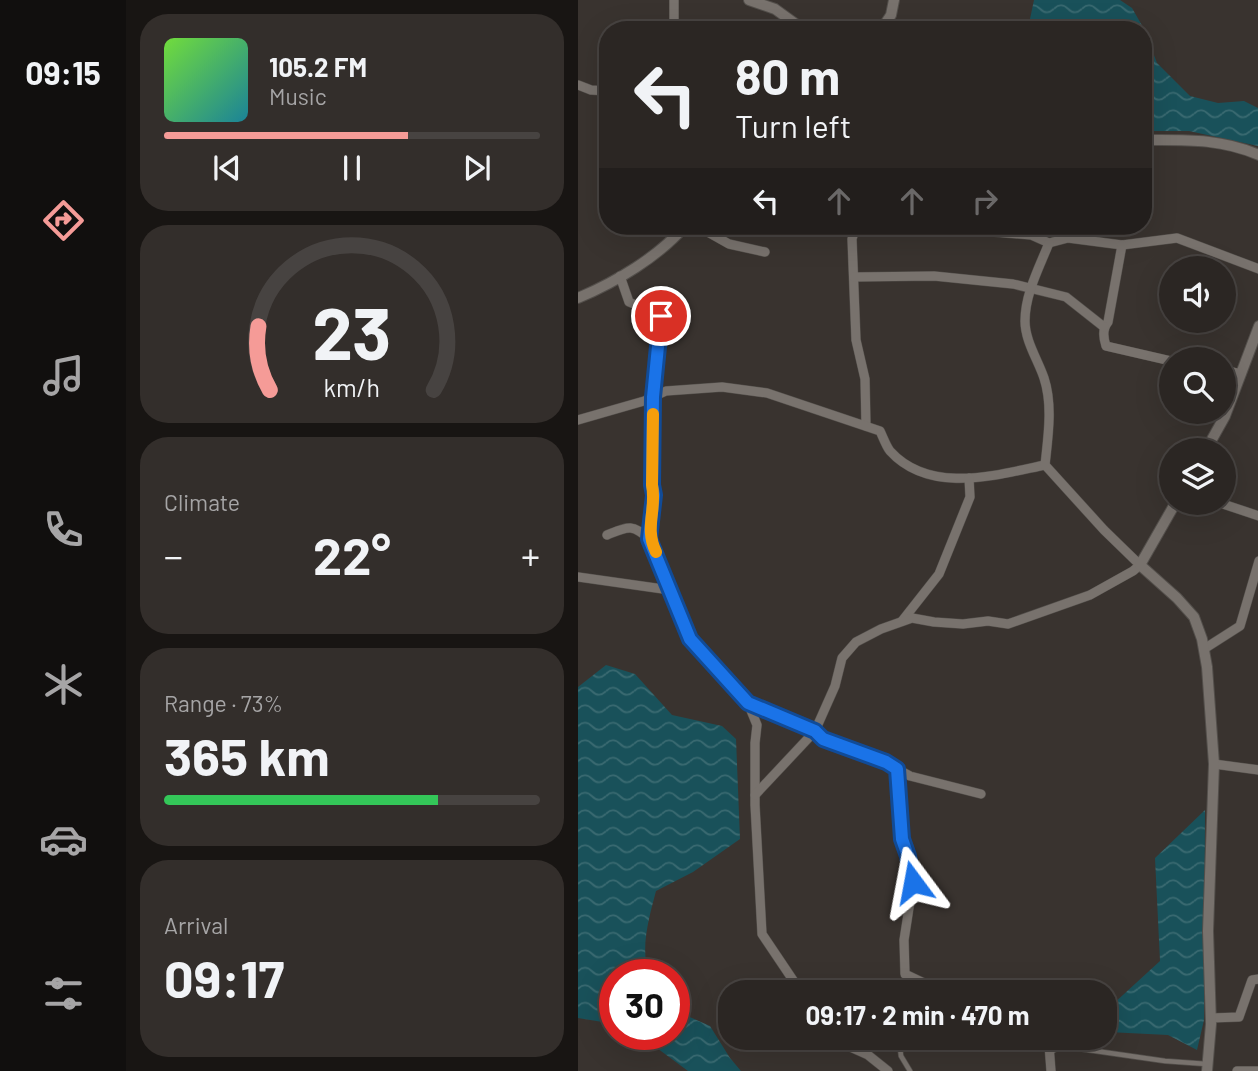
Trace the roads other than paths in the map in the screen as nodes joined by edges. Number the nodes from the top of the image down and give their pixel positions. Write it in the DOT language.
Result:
graph roads {
  1 [pos="674,0"];
  2 [pos="749,0"];
  3 [pos="894,0"];
  4 [pos="674,21"];
  5 [pos="792,21"];
  6 [pos="887,21"];
  7 [pos="578,85"];
  8 [pos="599,90"];
  9 [pos="1152,140"];
  10 [pos="1259,155"];
  11 [pos="677,235"];
  12 [pos="713,235"];
  13 [pos="853,235"];
  14 [pos="1031,235"];
  15 [pos="1049,243"];
  16 [pos="1122,245"];
  17 [pos="765,252"];
  18 [pos="1259,269"];
  19 [pos="620,275"];
  20 [pos="854,277"];
  21 [pos="1031,290"];
  22 [pos="578,298"];
  23 [pos="1259,326"];
  24 [pos="1104,327"];
  25 [pos="1159,357"];
  26 [pos="1236,373"];
  27 [pos="1241,374"];
  28 [pos="653,397"];
  29 [pos="578,420"];
  30 [pos="866,426"];
  31 [pos="1213,438"];
  32 [pos="1045,464"];
  33 [pos="969,478"];
  34 [pos="1236,508"];
  35 [pos="1169,515"];
  36 [pos="1259,516"];
  37 [pos="607,535"];
  38 [pos="649,539"];
  39 [pos="1259,561"];
  40 [pos="1140,565"];
  41 [pos="578,577"];
  42 [pos="670,590"];
  43 [pos="901,622"];
  44 [pos="1204,649"];
  45 [pos="748,703"];
  46 [pos="815,731"];
  47 [pos="1214,764"];
  48 [pos="897,769"];
  49 [pos="1259,770"];
  50 [pos="981,794"];
  51 [pos="755,795"];
  52 [pos="905,974"];
  53 [pos="1259,979"];
  54 [pos="793,980"];
  55 [pos="904,980"];
  56 [pos="918,980"];
  57 [pos="1211,1018"];
  58 [pos="857,1050"];
  59 [pos="900,1050"];
  60 [pos="1050,1050"];
  61 [pos="1050,1053"];
  62 [pos="1207,1067"];
  63 [pos="888,1071"];
  64 [pos="910,1071"];
  65 [pos="1051,1071"];
  66 [pos="1237,1071"];
  67 [pos="1259,1071"];
  1 -- 4 [label="street"];
  2 -- 5 [label="street"];
  3 -- 6 [label="street"];
  7 -- 8 [label="street"];
  9 -- 10 [label="street"];
  11 -- 19 [label="street"];
  12 -- 17 [label="street"];
  13 -- 20 [label="street"];
  14 -- 15 [label="street"];
  15 -- 16 [label="street"];
  15 -- 21 [label="street"];
  16 -- 18 [label="street"];
  16 -- 24 [label="street"];
  19 -- 22 [label="street"];
  19 -- 28 [label="street"];
  20 -- 21 [label="street"];
  20 -- 30 [label="street"];
  21 -- 24 [label="street"];
  21 -- 32 [label="street"];
  23 -- 27 [label="street"];
  24 -- 25 [label="street"];
  26 -- 27 [label="street"];
  27 -- 31 [label="street"];
  28 -- 29 [label="street"];
  28 -- 30 [label="street"];
  28 -- 38 [label="street"];
  30 -- 33 [label="street"];
  32 -- 33 [label="street"];
  32 -- 40 [label="street"];
  33 -- 43 [label="street"];
  34 -- 36 [label="street"];
  35 -- 40 [label="street"];
  37 -- 38 [label="street"];
  38 -- 42 [label="street"];
  39 -- 44 [label="street"];
  40 -- 43 [label="street"];
  40 -- 44 [label="street"];
  41 -- 42 [label="street"];
  42 -- 45 [label="street"];
  43 -- 46 [label="street"];
  44 -- 47 [label="street"];
  45 -- 46 [label="street"];
  45 -- 51 [label="street"];
  46 -- 48 [label="street"];
  46 -- 51 [label="street"];
  47 -- 49 [label="street"];
  47 -- 57 [label="street"];
  48 -- 50 [label="street"];
  48 -- 52 [label="street"];
  51 -- 54 [label="street"];
  52 -- 55 [label="lane"];
  52 -- 56 [label="street"];
  53 -- 57 [label="street"];
  57 -- 62 [label="street"];
  58 -- 63 [label="street"];
  59 -- 64 [label="lane"];
  60 -- 61 [label="street"];
  61 -- 62 [label="lane"];
  61 -- 65 [label="street"];
  66 -- 67 [label="street"];
}
